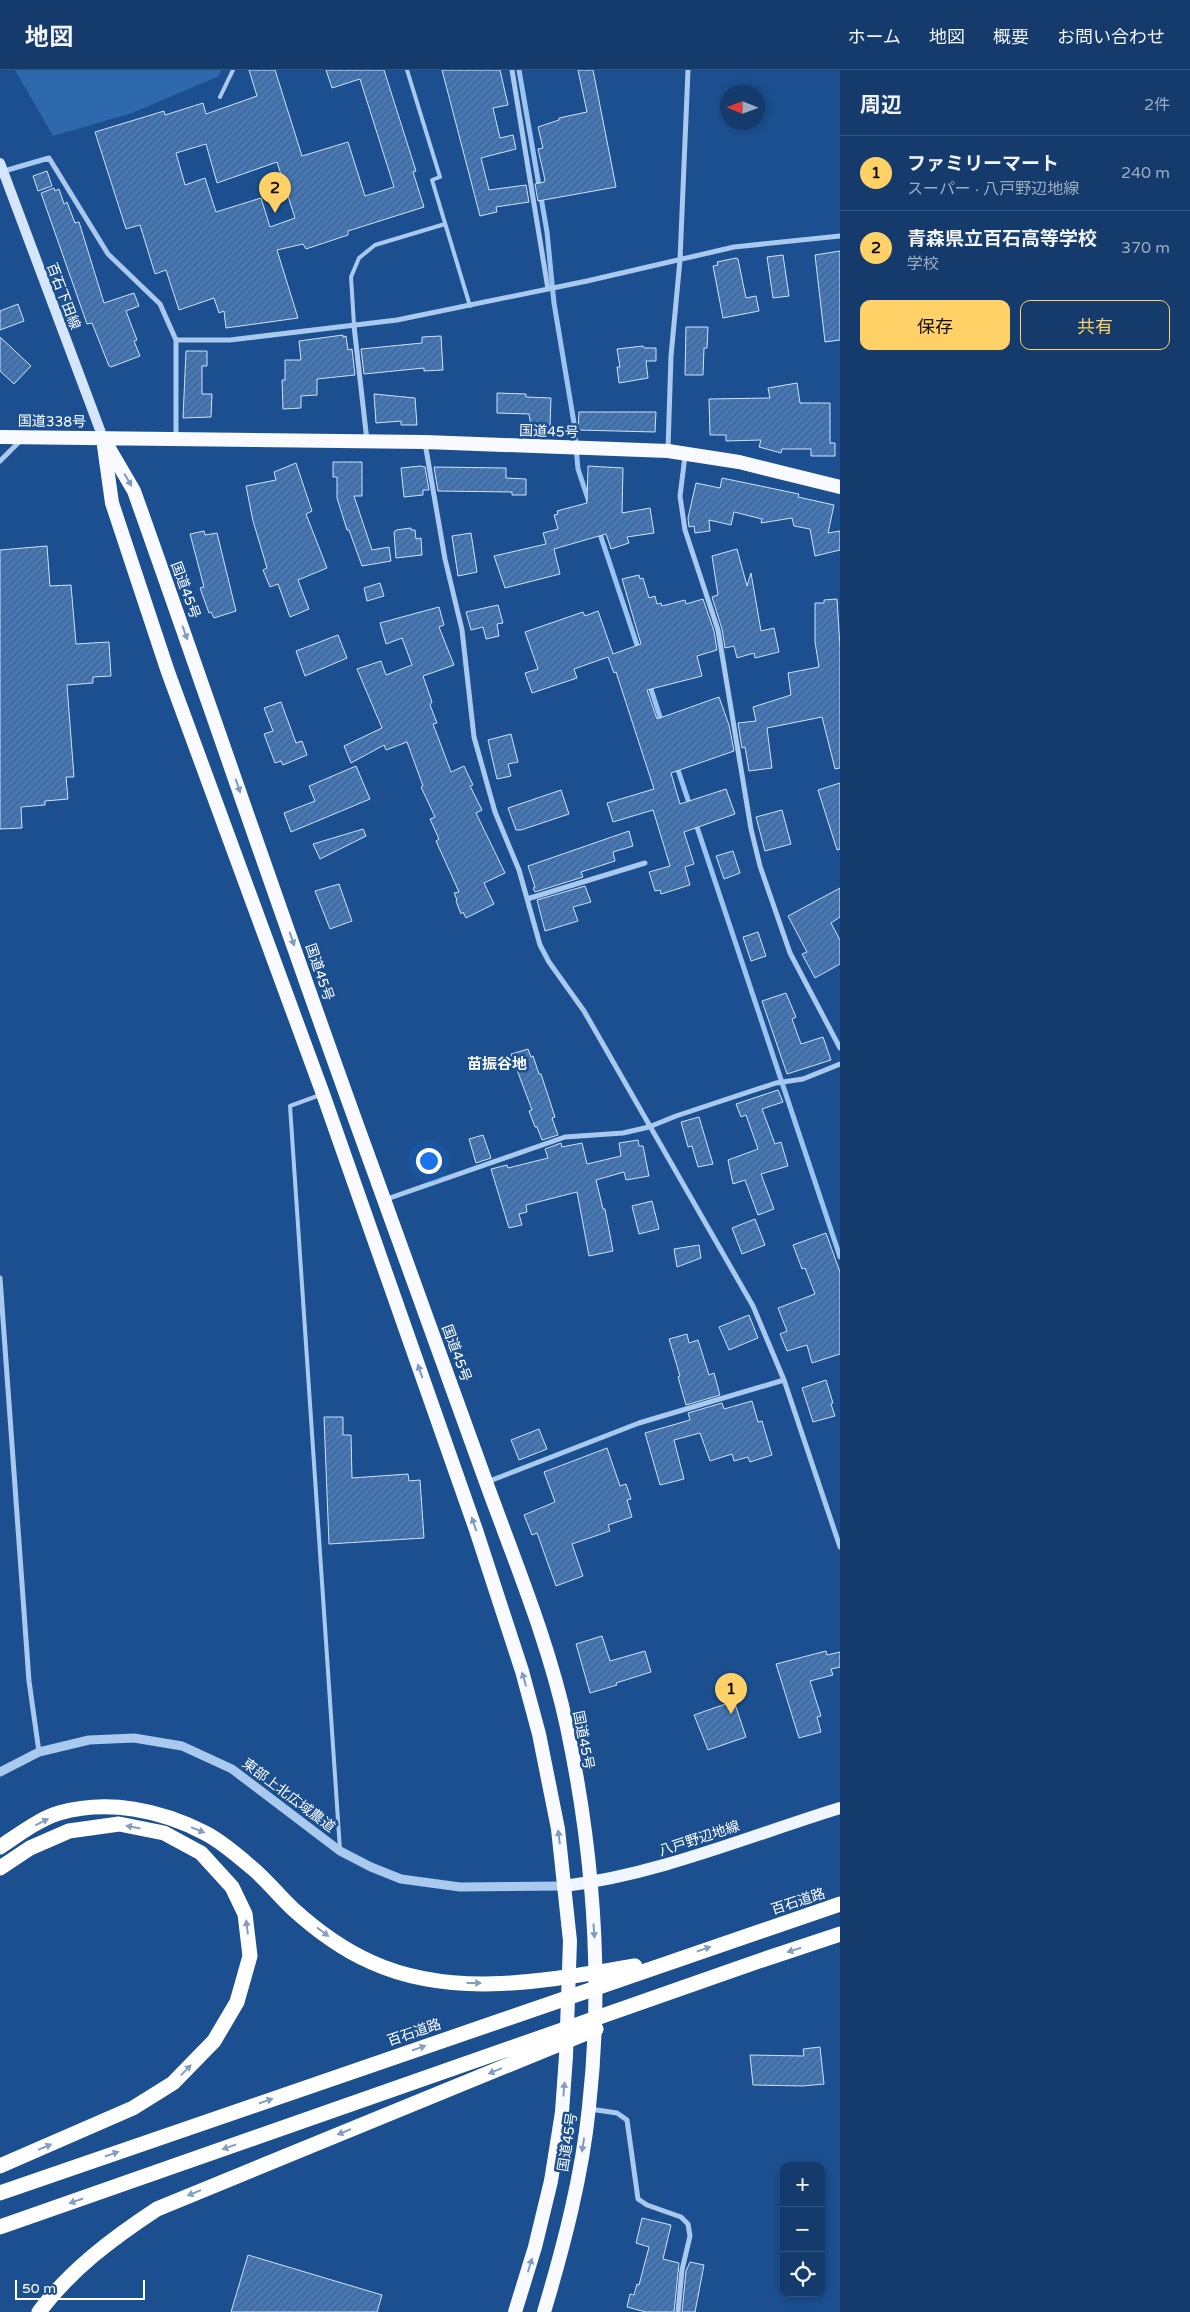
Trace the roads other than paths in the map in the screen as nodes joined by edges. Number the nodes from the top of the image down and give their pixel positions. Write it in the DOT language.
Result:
graph roads {
  1 [pos="233,70"];
  2 [pos="407,70"];
  3 [pos="512,70"];
  4 [pos="688,70"];
  5 [pos="220,97"];
  6 [pos="2,167"];
  7 [pos="445,224"];
  8 [pos="840,236"];
  9 [pos="680,260"];
  10 [pos="548,289"];
  11 [pos="470,306"];
  12 [pos="354,326"];
  13 [pos="176,340"];
  14 [pos="0,437"];
  15 [pos="23,438"];
  16 [pos="103,438"];
  17 [pos="176,439"];
  18 [pos="367,442"];
  19 [pos="425,442"];
  20 [pos="668,451"];
  21 [pos="685,453"];
  22 [pos="0,461"];
  23 [pos="840,487"];
  24 [pos="645,863"];
  25 [pos="527,899"];
  26 [pos="840,1048"];
  27 [pos="840,1064"];
  28 [pos="322,1094"];
  29 [pos="649,1127"];
  30 [pos="384,1200"];
  31 [pos="0,1278"];
  32 [pos="784,1380"];
  33 [pos="486,1482"];
  34 [pos="840,1547"];
  35 [pos="39,1752"];
  36 [pos="0,1772"];
  37 [pos="840,1808"];
  38 [pos="0,1846"];
  39 [pos="340,1851"];
  40 [pos="0,1868"];
  41 [pos="590,1882"];
  42 [pos="564,1886"];
  43 [pos="840,1904"];
  44 [pos="840,1934"];
  45 [pos="626,1972"];
  46 [pos="540,2045"];
  47 [pos="589,2109"];
  48 [pos="0,2166"];
  49 [pos="0,2193"];
  50 [pos="0,2227"];
  51 [pos="39,2312"];
  52 [pos="515,2312"];
  53 [pos="544,2312"];
  54 [pos="678,2312"];
  1 -- 5 [label="lane"];
  2 -- 7 [label="lane"];
  3 -- 10 [label="street"];
  4 -- 9 [label="street"];
  6 -- 13 [label="street"];
  6 -- 16 [label="main road, 百石下田線"];
  7 -- 11 [label="lane"];
  7 -- 12 [label="lane"];
  8 -- 9 [label="street"];
  9 -- 10 [label="street"];
  9 -- 20 [label="street"];
  10 -- 11 [label="street"];
  11 -- 12 [label="street"];
  12 -- 13 [label="street"];
  12 -- 18 [label="street"];
  13 -- 17 [label="street"];
  14 -- 15 [label="highway, 国道338号"];
  15 -- 16 [label="highway, 国道338号"];
  15 -- 22 [label="street"];
  16 -- 17 [label="highway, 国道45号"];
  16 -- 28 [label="highway, 国道45号"];
  16 -- 30 [label="highway, 国道45号, one-way"];
  17 -- 18 [label="highway, 国道45号"];
  18 -- 19 [label="highway, 国道45号"];
  19 -- 20 [label="highway, 国道45号"];
  19 -- 25 [label="street"];
  20 -- 21 [label="highway, 国道45号"];
  21 -- 23 [label="highway, 国道45号"];
  21 -- 26 [label="street"];
  24 -- 25 [label="street"];
  25 -- 29 [label="street"];
  27 -- 29 [label="street"];
  28 -- 39 [label="lane"];
  42 -- 28 [label="highway, 国道45号, one-way"];
  29 -- 30 [label="street"];
  29 -- 32 [label="street"];
  30 -- 33 [label="highway, 国道45号"];
  31 -- 35 [label="street"];
  32 -- 33 [label="street"];
  32 -- 34 [label="street"];
  33 -- 41 [label="highway, 国道45号"];
  35 -- 36 [label="street, 東部上北広域農道"];
  35 -- 39 [label="street, 東部上北広域農道"];
  37 -- 41 [label="main road, 八戸野辺地線"];
  38 -- 45 [label="highway, one-way"];
  39 -- 42 [label="street, 東部上北広域農道"];
  48 -- 40 [label="highway, one-way"];
  41 -- 42 [label="main road, 八戸野辺地線"];
  41 -- 47 [label="highway, 国道45号, one-way"];
  52 -- 42 [label="highway, 国道45号, one-way"];
  45 -- 43 [label="highway, 百石道路, one-way"];
  44 -- 46 [label="highway, one-way"];
  49 -- 45 [label="highway, 百石道路, one-way"];
  46 -- 50 [label="highway, one-way"];
  46 -- 51 [label="highway, one-way"];
  47 -- 53 [label="highway, 国道45号, one-way"];
  47 -- 54 [label="street"];
}
